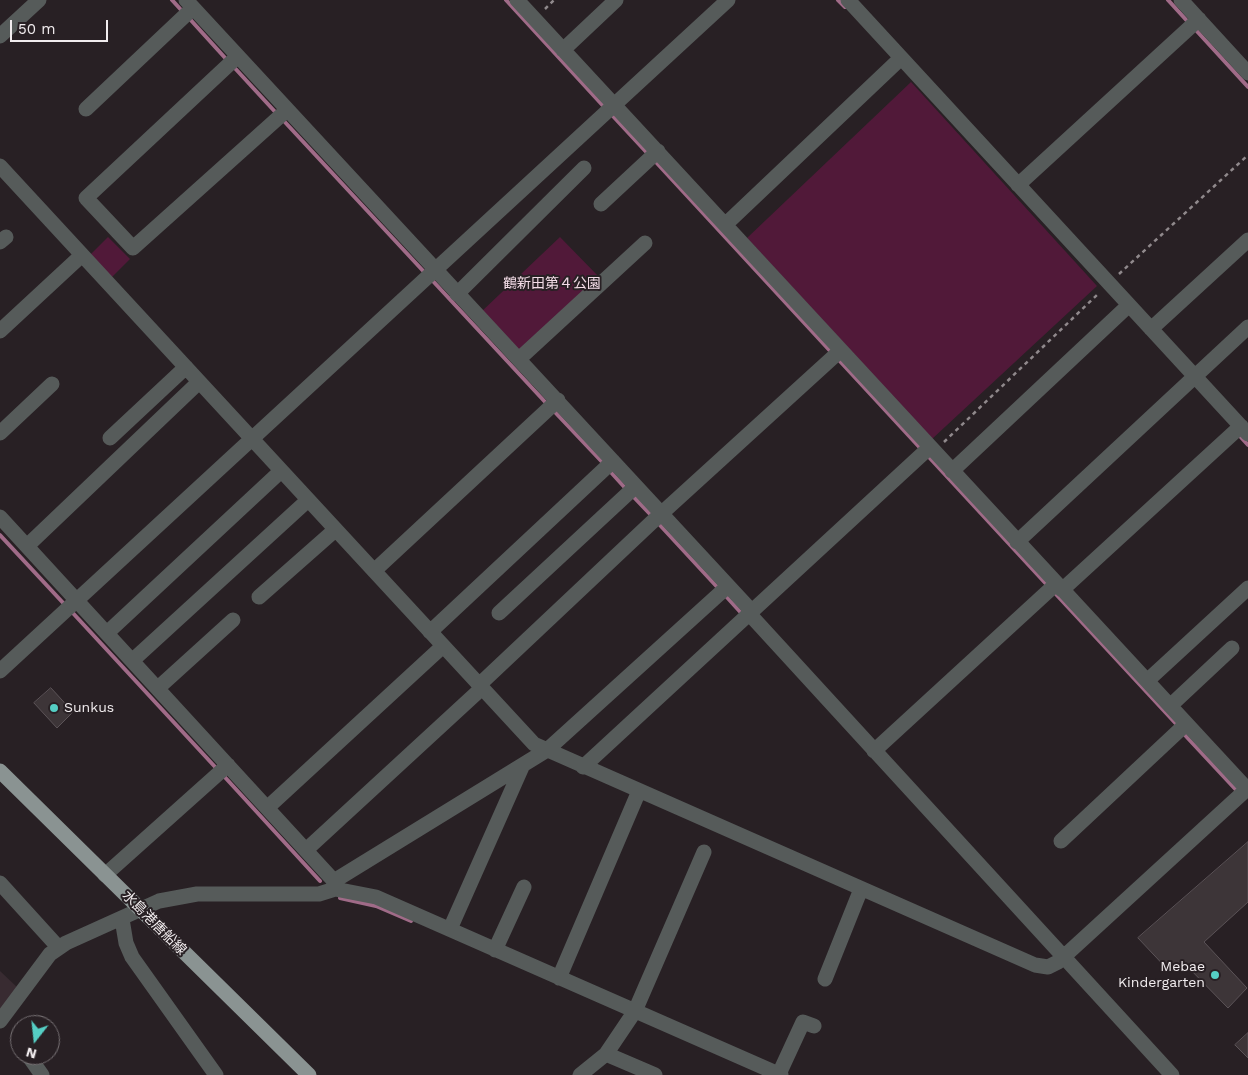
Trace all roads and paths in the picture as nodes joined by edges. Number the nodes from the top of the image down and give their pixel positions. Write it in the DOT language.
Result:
graph roads {
  1 [pos="39,0"];
  2 [pos="517,0"];
  3 [pos="616,0"];
  4 [pos="728,0"];
  5 [pos="848,0"];
  6 [pos="1181,0"];
  7 [pos="188,10"];
  8 [pos="1194,23"];
  9 [pos="0,36"];
  10 [pos="563,50"];
  11 [pos="233,61"];
  12 [pos="898,61"];
  13 [pos="1248,73"];
  14 [pos="86,109"];
  15 [pos="610,110"];
  16 [pos="282,114"];
  17 [pos="1248,155"];
  18 [pos="653,156"];
  19 [pos="0,166"];
  20 [pos="584,168"];
  21 [pos="1018,185"];
  22 [pos="601,204"];
  23 [pos="726,224"];
  24 [pos="1248,240"];
  25 [pos="645,243"];
  26 [pos="82,255"];
  27 [pos="430,274"];
  28 [pos="1106,287"];
  29 [pos="457,294"];
  30 [pos="1126,308"];
  31 [pos="1248,327"];
  32 [pos="1151,329"];
  33 [pos="0,331"];
  34 [pos="836,354"];
  35 [pos="519,359"];
  36 [pos="186,367"];
  37 [pos="1192,379"];
  38 [pos="200,382"];
  39 [pos="52,384"];
  40 [pos="553,405"];
  41 [pos="1240,430"];
  42 [pos="0,433"];
  43 [pos="110,438"];
  44 [pos="251,439"];
  45 [pos="928,451"];
  46 [pos="609,465"];
  47 [pos="281,471"];
  48 [pos="952,471"];
  49 [pos="632,490"];
  50 [pos="308,500"];
  51 [pos="0,517"];
  52 [pos="657,518"];
  53 [pos="335,530"];
  54 [pos="1017,542"];
  55 [pos="27,546"];
  56 [pos="374,571"];
  57 [pos="1055,588"];
  58 [pos="1248,588"];
  59 [pos="723,590"];
  60 [pos="259,597"];
  61 [pos="72,605"];
  62 [pos="499,613"];
  63 [pos="747,615"];
  64 [pos="233,620"];
  65 [pos="430,632"];
  66 [pos="107,633"];
  67 [pos="443,646"];
  68 [pos="1232,648"];
  69 [pos="133,660"];
  70 [pos="0,671"];
  71 [pos="1147,681"];
  72 [pos="480,687"];
  73 [pos="158,688"];
  74 [pos="1170,706"];
  75 [pos="1182,727"];
  76 [pos="547,750"];
  77 [pos="874,751"];
  78 [pos="522,767"];
  79 [pos="583,767"];
  80 [pos="223,770"];
  81 [pos="0,771"];
  82 [pos="638,791"];
  83 [pos="1245,791"];
  84 [pos="267,808"];
  85 [pos="1061,841"];
  86 [pos="306,850"];
  87 [pos="704,852"];
  88 [pos="105,875"];
  89 [pos="0,884"];
  90 [pos="334,885"];
  91 [pos="524,886"];
  92 [pos="862,889"];
  93 [pos="140,910"];
  94 [pos="122,919"];
  95 [pos="450,929"];
  96 [pos="59,948"];
  97 [pos="495,950"];
  98 [pos="1061,959"];
  99 [pos="559,978"];
  100 [pos="825,979"];
  101 [pos="632,1015"];
  102 [pos="0,1021"];
  103 [pos="804,1022"];
  104 [pos="606,1054"];
  105 [pos="216,1075"];
  106 [pos="309,1075"];
  107 [pos="580,1075"];
  108 [pos="655,1075"];
  109 [pos="780,1075"];
  110 [pos="1172,1075"];
  1 -- 9 [label="street"];
  2 -- 10 [label="street"];
  3 -- 10 [label="street"];
  4 -- 15 [label="street"];
  5 -- 12 [label="street"];
  6 -- 8 [label="street"];
  7 -- 11 [label="street"];
  7 -- 14 [label="street"];
  8 -- 13 [label="street"];
  8 -- 21 [label="street"];
  10 -- 15 [label="street"];
  11 -- 16 [label="street"];
  11 -- 16 [label="street"];
  12 -- 21 [label="street"];
  12 -- 23 [label="street"];
  15 -- 18 [label="street"];
  15 -- 27 [label="street"];
  16 -- 27 [label="street"];
  17 -- 28 [label="path"];
  18 -- 22 [label="street"];
  18 -- 23 [label="street"];
  19 -- 26 [label="street"];
  20 -- 29 [label="street"];
  21 -- 28 [label="street"];
  23 -- 34 [label="street"];
  24 -- 32 [label="street"];
  25 -- 35 [label="street"];
  26 -- 33 [label="street"];
  26 -- 36 [label="street"];
  27 -- 29 [label="street"];
  27 -- 44 [label="street"];
  28 -- 30 [label="street"];
  28 -- 45 [label="path"];
  29 -- 35 [label="street"];
  30 -- 32 [label="street"];
  30 -- 48 [label="street"];
  31 -- 37 [label="street"];
  32 -- 37 [label="street"];
  34 -- 45 [label="street"];
  34 -- 52 [label="street"];
  35 -- 40 [label="street"];
  36 -- 38 [label="street"];
  36 -- 43 [label="street"];
  37 -- 41 [label="street"];
  37 -- 54 [label="street"];
  38 -- 44 [label="street"];
  38 -- 55 [label="street"];
  39 -- 42 [label="street"];
  40 -- 46 [label="street"];
  40 -- 56 [label="street"];
  41 -- 57 [label="street"];
  44 -- 47 [label="street"];
  44 -- 61 [label="street"];
  45 -- 48 [label="street"];
  45 -- 63 [label="street"];
  46 -- 49 [label="street"];
  46 -- 65 [label="street"];
  47 -- 50 [label="street"];
  47 -- 66 [label="street"];
  48 -- 54 [label="street"];
  49 -- 52 [label="street"];
  49 -- 62 [label="street"];
  50 -- 53 [label="street"];
  50 -- 69 [label="street"];
  51 -- 55 [label="street"];
  52 -- 59 [label="street"];
  52 -- 72 [label="street"];
  53 -- 56 [label="street"];
  53 -- 60 [label="street"];
  54 -- 57 [label="street"];
  55 -- 61 [label="street"];
  56 -- 65 [label="street"];
  57 -- 71 [label="street"];
  57 -- 77 [label="street"];
  58 -- 71 [label="street"];
  59 -- 63 [label="street"];
  59 -- 76 [label="street"];
  61 -- 66 [label="street"];
  61 -- 70 [label="street"];
  63 -- 77 [label="street"];
  63 -- 79 [label="street"];
  64 -- 73 [label="street"];
  65 -- 67 [label="street"];
  66 -- 69 [label="street"];
  67 -- 72 [label="street"];
  67 -- 84 [label="street"];
  68 -- 74 [label="street"];
  69 -- 73 [label="street"];
  71 -- 74 [label="street"];
  72 -- 76 [label="street"];
  72 -- 86 [label="street"];
  73 -- 80 [label="street"];
  74 -- 75 [label="street"];
  75 -- 83 [label="street"];
  75 -- 85 [label="street"];
  76 -- 78 [label="street"];
  76 -- 79 [label="street"];
  77 -- 98 [label="street"];
  78 -- 90 [label="street"];
  78 -- 95 [label="street"];
  79 -- 82 [label="street"];
  80 -- 84 [label="street"];
  80 -- 88 [label="street"];
  81 -- 88 [label="main road, 水島港唐船線"];
  82 -- 92 [label="street"];
  82 -- 99 [label="street"];
  83 -- 98 [label="street"];
  84 -- 86 [label="street"];
  86 -- 90 [label="street"];
  87 -- 101 [label="street"];
  88 -- 93 [label="main road, 水島港唐船線"];
  89 -- 96 [label="street"];
  90 -- 93 [label="street"];
  90 -- 95 [label="street"];
  91 -- 97 [label="street"];
  92 -- 98 [label="street"];
  92 -- 100 [label="street"];
  93 -- 94 [label="street"];
  93 -- 106 [label="main road, 水島港唐船線"];
  94 -- 96 [label="street"];
  94 -- 105 [label="street"];
  95 -- 97 [label="street"];
  96 -- 102 [label="street"];
  97 -- 99 [label="street"];
  98 -- 110 [label="street"];
  99 -- 101 [label="street"];
  101 -- 104 [label="street"];
  101 -- 109 [label="street"];
  103 -- 109 [label="street"];
  104 -- 107 [label="street"];
  104 -- 108 [label="street"];
}
